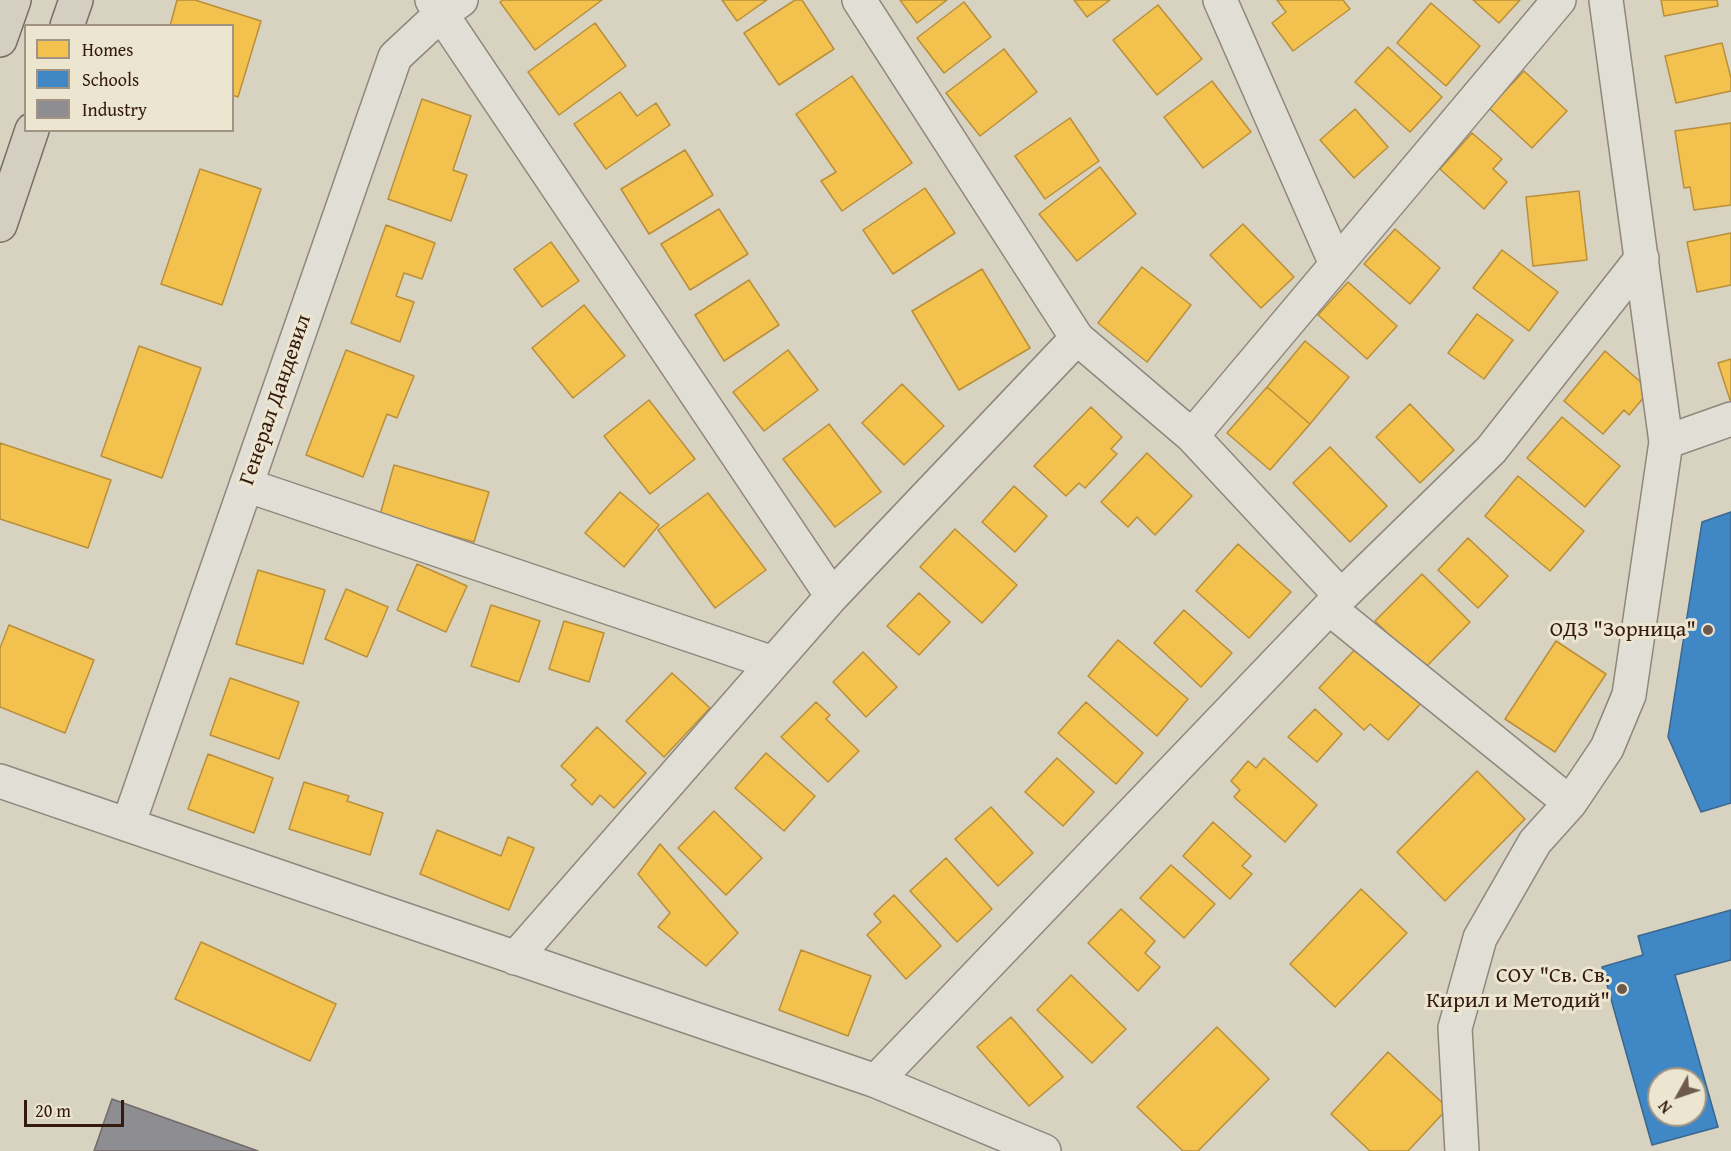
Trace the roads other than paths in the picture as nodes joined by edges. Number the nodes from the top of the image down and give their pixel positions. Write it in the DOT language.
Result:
graph roads {
  1 [pos="14,0"];
  2 [pos="76,0"];
  3 [pos="859,0"];
  4 [pos="1220,0"];
  5 [pos="1559,0"];
  6 [pos="1606,0"];
  7 [pos="444,5"];
  8 [pos="69,24"];
  9 [pos="0,40"];
  10 [pos="31,132"];
  11 [pos="0,225"];
  12 [pos="1642,258"];
  13 [pos="1336,264"];
  14 [pos="1077,338"];
  15 [pos="1731,419"];
  16 [pos="1192,436"];
  17 [pos="1666,442"];
  18 [pos="246,485"];
  19 [pos="832,596"];
  20 [pos="1335,602"];
  21 [pos="773,663"];
  22 [pos="0,781"];
  23 [pos="1570,803"];
  24 [pos="128,825"];
  25 [pos="515,958"];
  26 [pos="876,1081"];
  27 [pos="1044,1151"];
  28 [pos="1462,1151"];
  1 -- 9 [label="main road"];
  2 -- 8 [label="main road"];
  3 -- 14 [label="street"];
  4 -- 13 [label="street"];
  5 -- 13 [label="street"];
  6 -- 12 [label="street"];
  7 -- 18 [label="street, Генерал Дандевил"];
  7 -- 19 [label="street"];
  10 -- 11 [label="main road"];
  12 -- 17 [label="street"];
  12 -- 20 [label="street"];
  13 -- 16 [label="street"];
  14 -- 16 [label="street"];
  14 -- 19 [label="street"];
  15 -- 17 [label="street"];
  16 -- 20 [label="street"];
  17 -- 23 [label="street"];
  18 -- 21 [label="street"];
  18 -- 24 [label="street, Генерал Дандевил"];
  19 -- 21 [label="street"];
  20 -- 23 [label="street"];
  20 -- 26 [label="street"];
  21 -- 25 [label="street"];
  22 -- 24 [label="street"];
  23 -- 28 [label="street"];
  24 -- 25 [label="street"];
  25 -- 26 [label="street"];
  26 -- 27 [label="street"];
}
